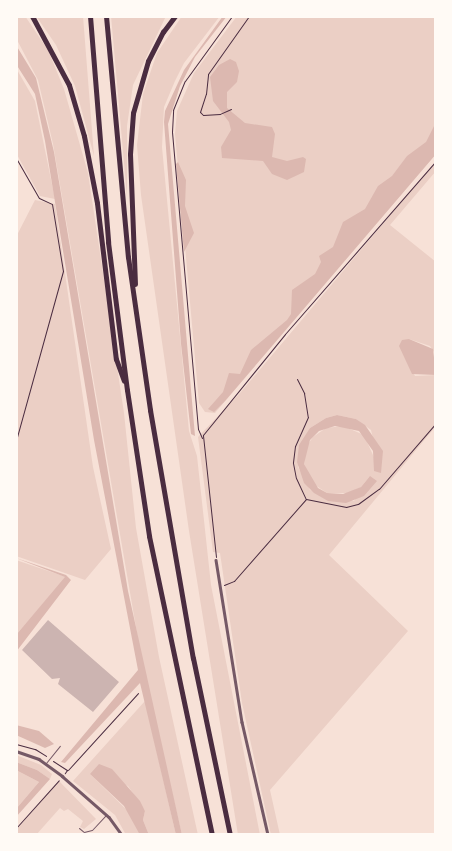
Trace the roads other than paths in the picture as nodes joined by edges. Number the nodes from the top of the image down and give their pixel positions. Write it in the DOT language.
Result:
graph roads {
  1 [pos="32,16"];
  2 [pos="90,16"];
  3 [pos="106,16"];
  4 [pos="175,16"];
  5 [pos="134,295"];
  6 [pos="127,390"];
  7 [pos="216,560"];
  8 [pos="60,746"];
  9 [pos="16,751"];
  10 [pos="46,763"];
  11 [pos="106,814"];
  12 [pos="79,828"];
  13 [pos="122,835"];
  14 [pos="212,835"];
  15 [pos="230,835"];
  16 [pos="268,835"];
  1 -- 6 [label="highway"];
  2 -- 6 [label="highway"];
  3 -- 5 [label="highway"];
  4 -- 5 [label="highway"];
  5 -- 15 [label="highway"];
  6 -- 14 [label="highway"];
  7 -- 16 [label="street"];
  8 -- 10 [label="lane"];
  9 -- 10 [label="street"];
  10 -- 11 [label="street"];
  11 -- 12 [label="lane"];
  11 -- 13 [label="street"];
}
